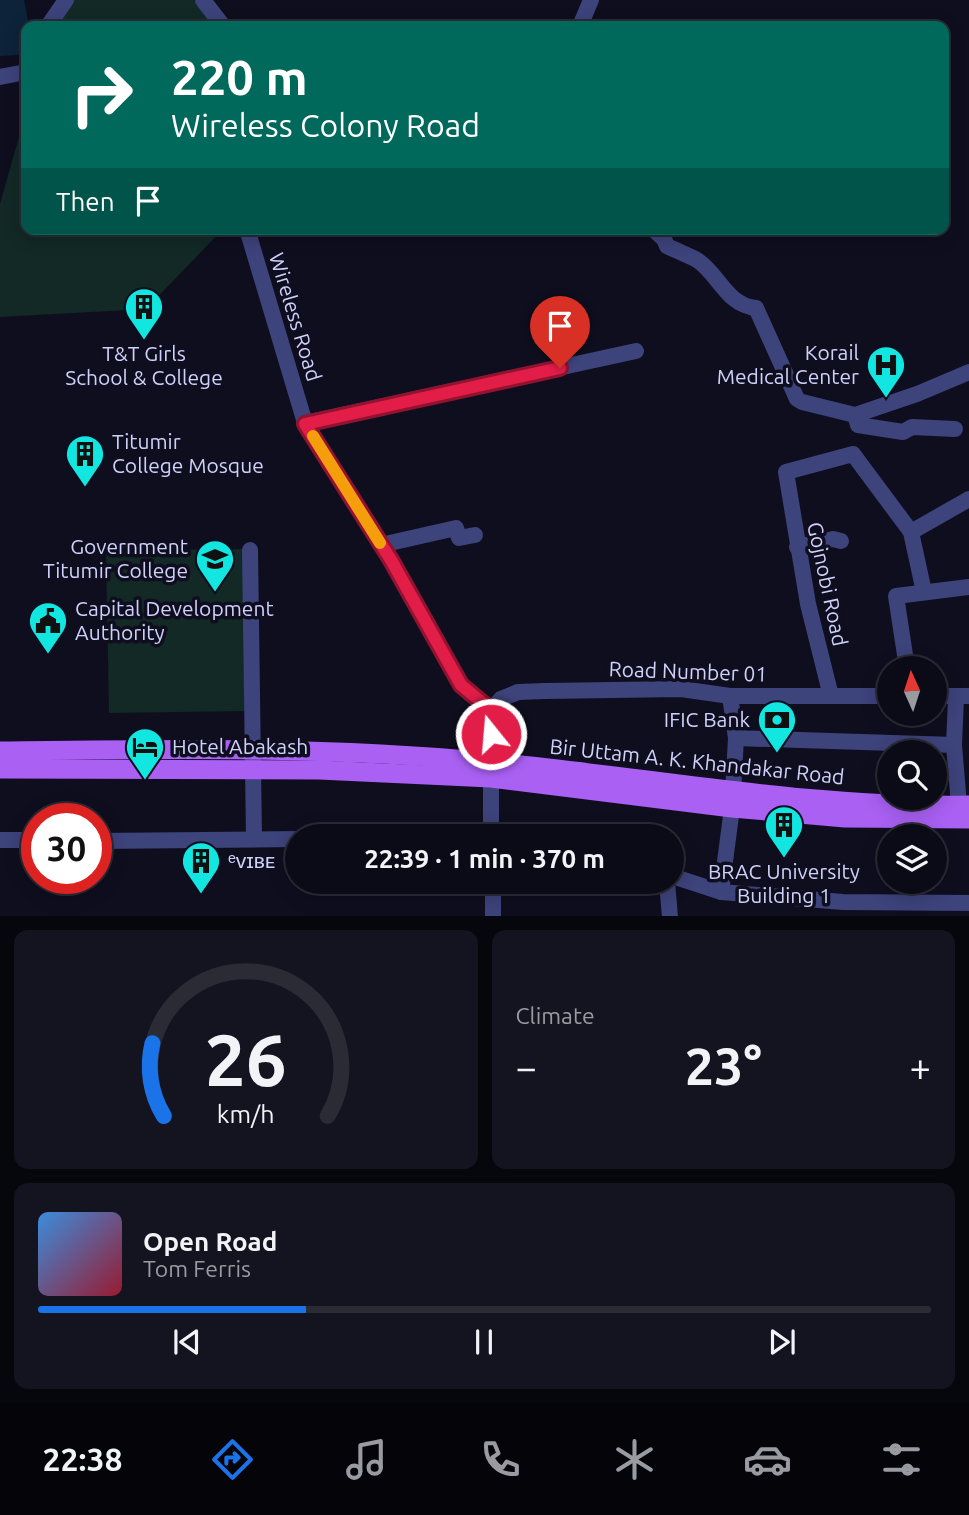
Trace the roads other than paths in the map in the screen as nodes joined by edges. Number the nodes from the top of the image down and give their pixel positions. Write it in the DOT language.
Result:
graph roads {
  1 [pos="66,0"];
  2 [pos="203,0"];
  3 [pos="591,0"];
  4 [pos="51,21"];
  5 [pos="219,21"];
  6 [pos="582,21"];
  7 [pos="21,73"];
  8 [pos="0,77"];
  9 [pos="249,235"];
  10 [pos="660,235"];
  11 [pos="636,351"];
  12 [pos="969,372"];
  13 [pos="855,415"];
  14 [pos="305,424"];
  15 [pos="955,429"];
  16 [pos="969,499"];
  17 [pos="911,532"];
  18 [pos="475,535"];
  19 [pos="841,541"];
  20 [pos="382,545"];
  21 [pos="797,547"];
  22 [pos="250,550"];
  23 [pos="969,587"];
  24 [pos="924,592"];
  25 [pos="905,656"];
  26 [pos="730,696"];
  27 [pos="831,696"];
  28 [pos="877,696"];
  29 [pos="962,697"];
  30 [pos="491,710"];
  31 [pos="736,738"];
  32 [pos="954,744"];
  33 [pos="254,749"];
  34 [pos="0,751"];
  35 [pos="0,769"];
  36 [pos="254,769"];
  37 [pos="491,770"];
  38 [pos="732,801"];
  39 [pos="966,810"];
  40 [pos="491,824"];
  41 [pos="254,838"];
  42 [pos="285,839"];
  43 [pos="0,840"];
  44 [pos="21,840"];
  45 [pos="112,841"];
  46 [pos="684,880"];
  47 [pos="721,892"];
  48 [pos="493,894"];
  49 [pos="668,894"];
  50 [pos="969,903"];
  51 [pos="830,909"];
  52 [pos="942,910"];
  53 [pos="493,916"];
  54 [pos="670,916"];
  1 -- 4 [label="street"];
  2 -- 5 [label="street"];
  3 -- 6 [label="street"];
  7 -- 8 [label="street"];
  9 -- 14 [label="street, Wireless Road"];
  10 -- 13 [label="street"];
  11 -- 14 [label="street"];
  12 -- 13 [label="street"];
  13 -- 15 [label="street"];
  14 -- 20 [label="street, Wireless Road"];
  16 -- 17 [label="street"];
  17 -- 21 [label="street, Gojnobi Road"];
  17 -- 24 [label="street"];
  18 -- 20 [label="street"];
  19 -- 21 [label="street"];
  20 -- 30 [label="street, Wireless Road"];
  21 -- 27 [label="street, Gojnobi Road"];
  22 -- 33 [label="street"];
  23 -- 24 [label="street"];
  24 -- 25 [label="street"];
  26 -- 27 [label="street, Road Number 01"];
  26 -- 30 [label="street, Road Number 01"];
  26 -- 31 [label="street"];
  27 -- 28 [label="street, Road Number 01"];
  29 -- 32 [label="street"];
  30 -- 37 [label="street"];
  31 -- 32 [label="street"];
  31 -- 38 [label="street"];
  32 -- 39 [label="street"];
  33 -- 34 [label="main road, Bir Uttam A. K. Khandakar Road"];
  33 -- 36 [label="street"];
  33 -- 37 [label="main road, Bir Uttam A. K. Khandakar Road"];
  35 -- 36 [label="main road, Bir Uttam A. K. Khandakar Road"];
  36 -- 37 [label="main road, Bir Uttam A. K. Khandakar Road"];
  36 -- 41 [label="street"];
  37 -- 38 [label="main road, Bir Uttam A. K. Khandakar Road"];
  37 -- 40 [label="street"];
  38 -- 39 [label="main road, Bir Uttam A. K. Khandakar Road"];
  38 -- 47 [label="street"];
  41 -- 42 [label="street"];
  41 -- 45 [label="street"];
  43 -- 44 [label="street"];
  46 -- 47 [label="street"];
  47 -- 51 [label="street"];
  48 -- 53 [label="street"];
  49 -- 54 [label="street"];
  50 -- 52 [label="street"];
  51 -- 52 [label="street"];
}
